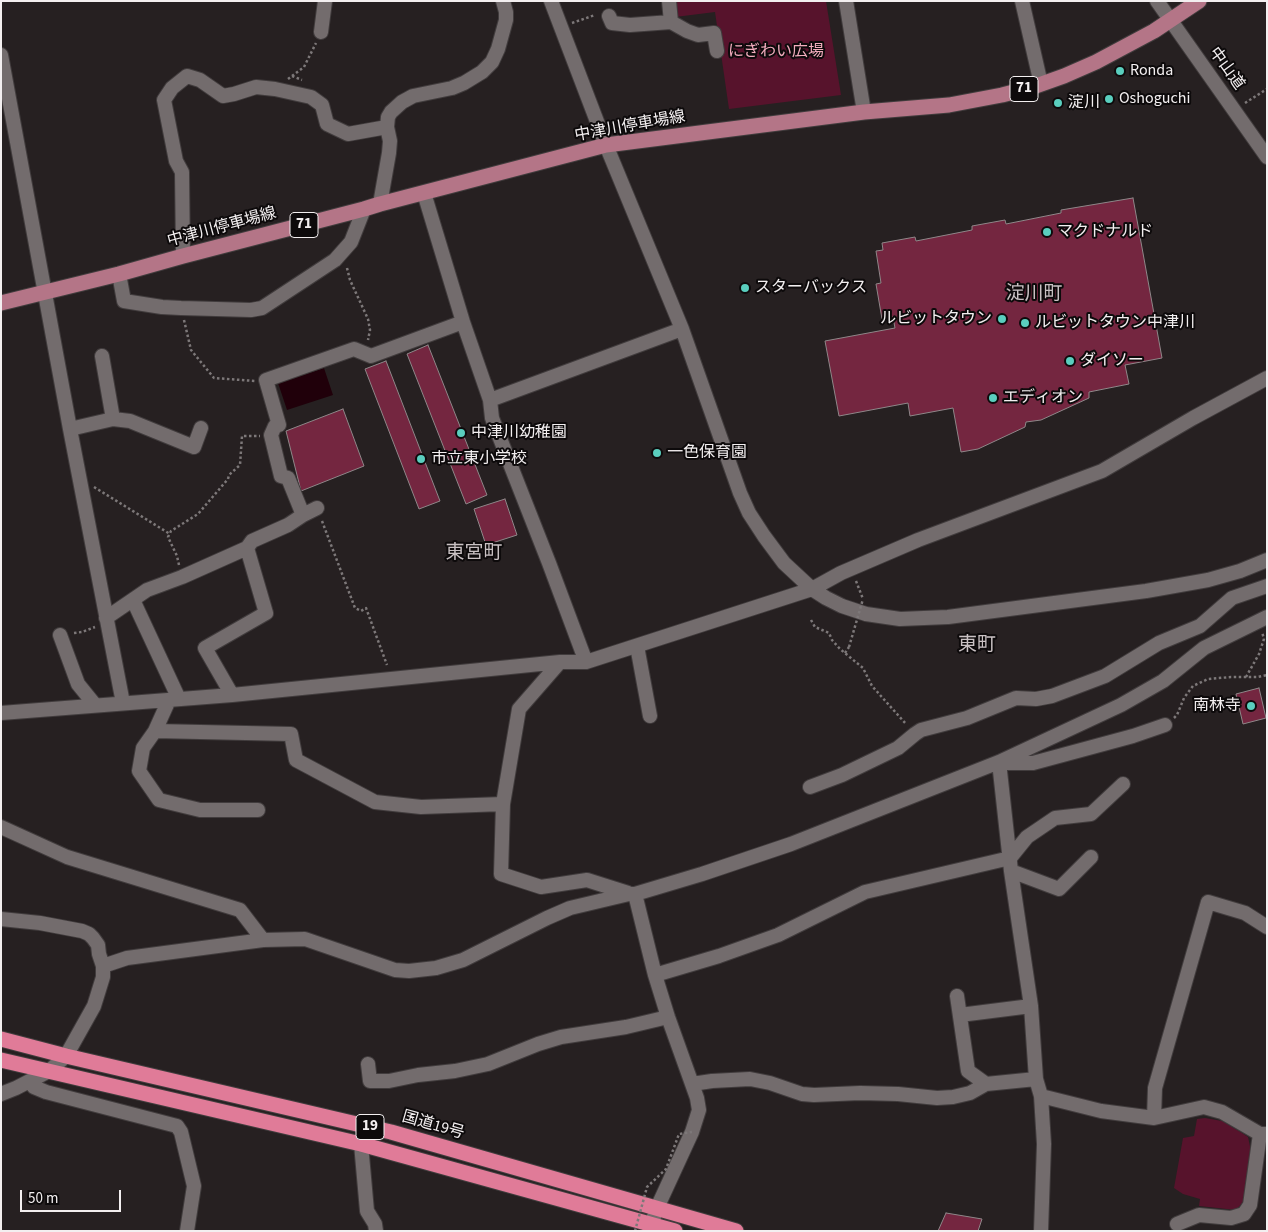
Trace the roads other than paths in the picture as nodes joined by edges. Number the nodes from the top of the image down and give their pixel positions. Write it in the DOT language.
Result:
graph roads {
  1 [pos="325,1"];
  2 [pos="502,1"];
  3 [pos="551,1"];
  4 [pos="669,1"];
  5 [pos="846,1"];
  6 [pos="1022,1"];
  7 [pos="1157,1"];
  8 [pos="1199,1"];
  9 [pos="609,16"];
  10 [pos="1170,20"];
  11 [pos="671,22"];
  12 [pos="321,32"];
  13 [pos="716,51"];
  14 [pos="1,55"];
  15 [pos="1041,84"];
  16 [pos="864,112"];
  17 [pos="387,127"];
  18 [pos="606,145"];
  19 [pos="1267,157"];
  20 [pos="424,193"];
  21 [pos="380,204"];
  22 [pos="364,209"];
  23 [pos="183,256"];
  24 [pos="119,274"];
  25 [pos="45,292"];
  26 [pos="1,303"];
  27 [pos="463,322"];
  28 [pos="682,329"];
  29 [pos="102,356"];
  30 [pos="1267,378"];
  31 [pos="490,400"];
  32 [pos="113,419"];
  33 [pos="200,428"];
  34 [pos="70,429"];
  35 [pos="317,508"];
  36 [pos="303,515"];
  37 [pos="247,548"];
  38 [pos="1267,560"];
  39 [pos="1267,586"];
  40 [pos="812,589"];
  41 [pos="133,600"];
  42 [pos="1263,619"];
  43 [pos="107,620"];
  44 [pos="60,635"];
  45 [pos="637,646"];
  46 [pos="560,662"];
  47 [pos="586,662"];
  48 [pos="232,695"];
  49 [pos="174,700"];
  50 [pos="123,703"];
  51 [pos="95,705"];
  52 [pos="1,713"];
  53 [pos="650,716"];
  54 [pos="1165,725"];
  55 [pos="155,731"];
  56 [pos="999,762"];
  57 [pos="1123,784"];
  58 [pos="810,786"];
  59 [pos="503,804"];
  60 [pos="258,810"];
  61 [pos="1,827"];
  62 [pos="1091,857"];
  63 [pos="1010,864"];
  64 [pos="632,894"];
  65 [pos="1,918"];
  66 [pos="1267,927"];
  67 [pos="263,940"];
  68 [pos="103,966"];
  69 [pos="655,975"];
  70 [pos="958,996"];
  71 [pos="1032,1006"];
  72 [pos="960,1015"];
  73 [pos="668,1017"];
  74 [pos="1,1039"];
  75 [pos="66,1056"];
  76 [pos="1,1060"];
  77 [pos="368,1064"];
  78 [pos="49,1071"];
  79 [pos="1036,1079"];
  80 [pos="30,1081"];
  81 [pos="692,1084"];
  82 [pos="986,1084"];
  83 [pos="1,1094"];
  84 [pos="1041,1096"];
  85 [pos="1154,1118"];
  86 [pos="1263,1134"];
  87 [pos="361,1144"];
  88 [pos="657,1208"];
  89 [pos="1178,1224"];
  90 [pos="650,1227"];
  91 [pos="187,1231"];
  92 [pos="376,1231"];
  93 [pos="674,1231"];
  94 [pos="736,1231"];
  95 [pos="1041,1231"];
  1 -- 12 [label="street"];
  2 -- 17 [label="street"];
  3 -- 18 [label="street"];
  4 -- 11 [label="street"];
  5 -- 16 [label="street"];
  6 -- 15 [label="street"];
  7 -- 10 [label="street, 中山道"];
  8 -- 10 [label="main road, 中津川停車場線 / 71"];
  9 -- 11 [label="street"];
  10 -- 15 [label="main road, 中津川停車場線 / 71"];
  10 -- 19 [label="street, 中山道"];
  11 -- 13 [label="street"];
  14 -- 25 [label="street"];
  15 -- 16 [label="main road, 中津川停車場線 / 71"];
  16 -- 18 [label="main road, 中津川停車場線 / 71"];
  17 -- 21 [label="street"];
  17 -- 23 [label="street"];
  18 -- 20 [label="main road, 中津川停車場線 / 71"];
  18 -- 28 [label="street"];
  20 -- 21 [label="main road, 中津川停車場線 / 71"];
  20 -- 27 [label="street"];
  21 -- 22 [label="main road, 中津川停車場線 / 71"];
  22 -- 23 [label="main road, 中津川停車場線 / 71"];
  22 -- 24 [label="street"];
  23 -- 24 [label="main road, 中津川停車場線 / 71"];
  24 -- 25 [label="main road, 中津川停車場線 / 71"];
  25 -- 26 [label="main road, 中津川停車場線 / 71"];
  25 -- 34 [label="street"];
  27 -- 31 [label="street"];
  27 -- 36 [label="street"];
  28 -- 31 [label="street"];
  28 -- 40 [label="street"];
  29 -- 32 [label="street"];
  30 -- 40 [label="street"];
  31 -- 47 [label="street"];
  32 -- 33 [label="street"];
  32 -- 34 [label="street"];
  34 -- 43 [label="street"];
  35 -- 36 [label="street"];
  36 -- 37 [label="street"];
  37 -- 41 [label="street"];
  37 -- 48 [label="street"];
  38 -- 40 [label="street"];
  39 -- 58 [label="street"];
  40 -- 45 [label="street"];
  41 -- 43 [label="street"];
  41 -- 49 [label="street"];
  42 -- 56 [label="street"];
  43 -- 50 [label="street"];
  44 -- 51 [label="street"];
  45 -- 47 [label="street"];
  45 -- 53 [label="street"];
  46 -- 47 [label="street"];
  46 -- 48 [label="street"];
  46 -- 59 [label="street"];
  48 -- 49 [label="street"];
  49 -- 50 [label="street"];
  49 -- 55 [label="street"];
  50 -- 51 [label="street"];
  51 -- 52 [label="street"];
  54 -- 56 [label="street"];
  55 -- 59 [label="street"];
  55 -- 60 [label="street"];
  56 -- 63 [label="street"];
  56 -- 64 [label="street"];
  57 -- 63 [label="street"];
  59 -- 64 [label="street"];
  61 -- 67 [label="street"];
  62 -- 63 [label="street"];
  63 -- 69 [label="street"];
  63 -- 71 [label="street"];
  64 -- 67 [label="street"];
  64 -- 69 [label="street"];
  65 -- 68 [label="street"];
  66 -- 85 [label="street"];
  67 -- 68 [label="street"];
  68 -- 75 [label="street"];
  69 -- 73 [label="street"];
  70 -- 72 [label="street"];
  71 -- 72 [label="street"];
  71 -- 79 [label="street"];
  72 -- 82 [label="street"];
  73 -- 77 [label="street"];
  73 -- 81 [label="street"];
  74 -- 75 [label="highway, 国道19号 / 19"];
  75 -- 78 [label="street"];
  75 -- 88 [label="highway, 国道19号 / 19"];
  76 -- 78 [label="highway, 19"];
  78 -- 80 [label="street"];
  78 -- 87 [label="highway, 19"];
  79 -- 82 [label="street"];
  79 -- 84 [label="street"];
  80 -- 83 [label="street"];
  80 -- 91 [label="street"];
  81 -- 82 [label="street"];
  81 -- 88 [label="street"];
  84 -- 85 [label="street"];
  84 -- 95 [label="street"];
  85 -- 86 [label="street"];
  86 -- 89 [label="street"];
  87 -- 90 [label="highway, 19"];
  87 -- 92 [label="street"];
  88 -- 90 [label="street"];
  88 -- 94 [label="highway, 国道19号 / 19"];
  90 -- 93 [label="highway, 19"];
}
